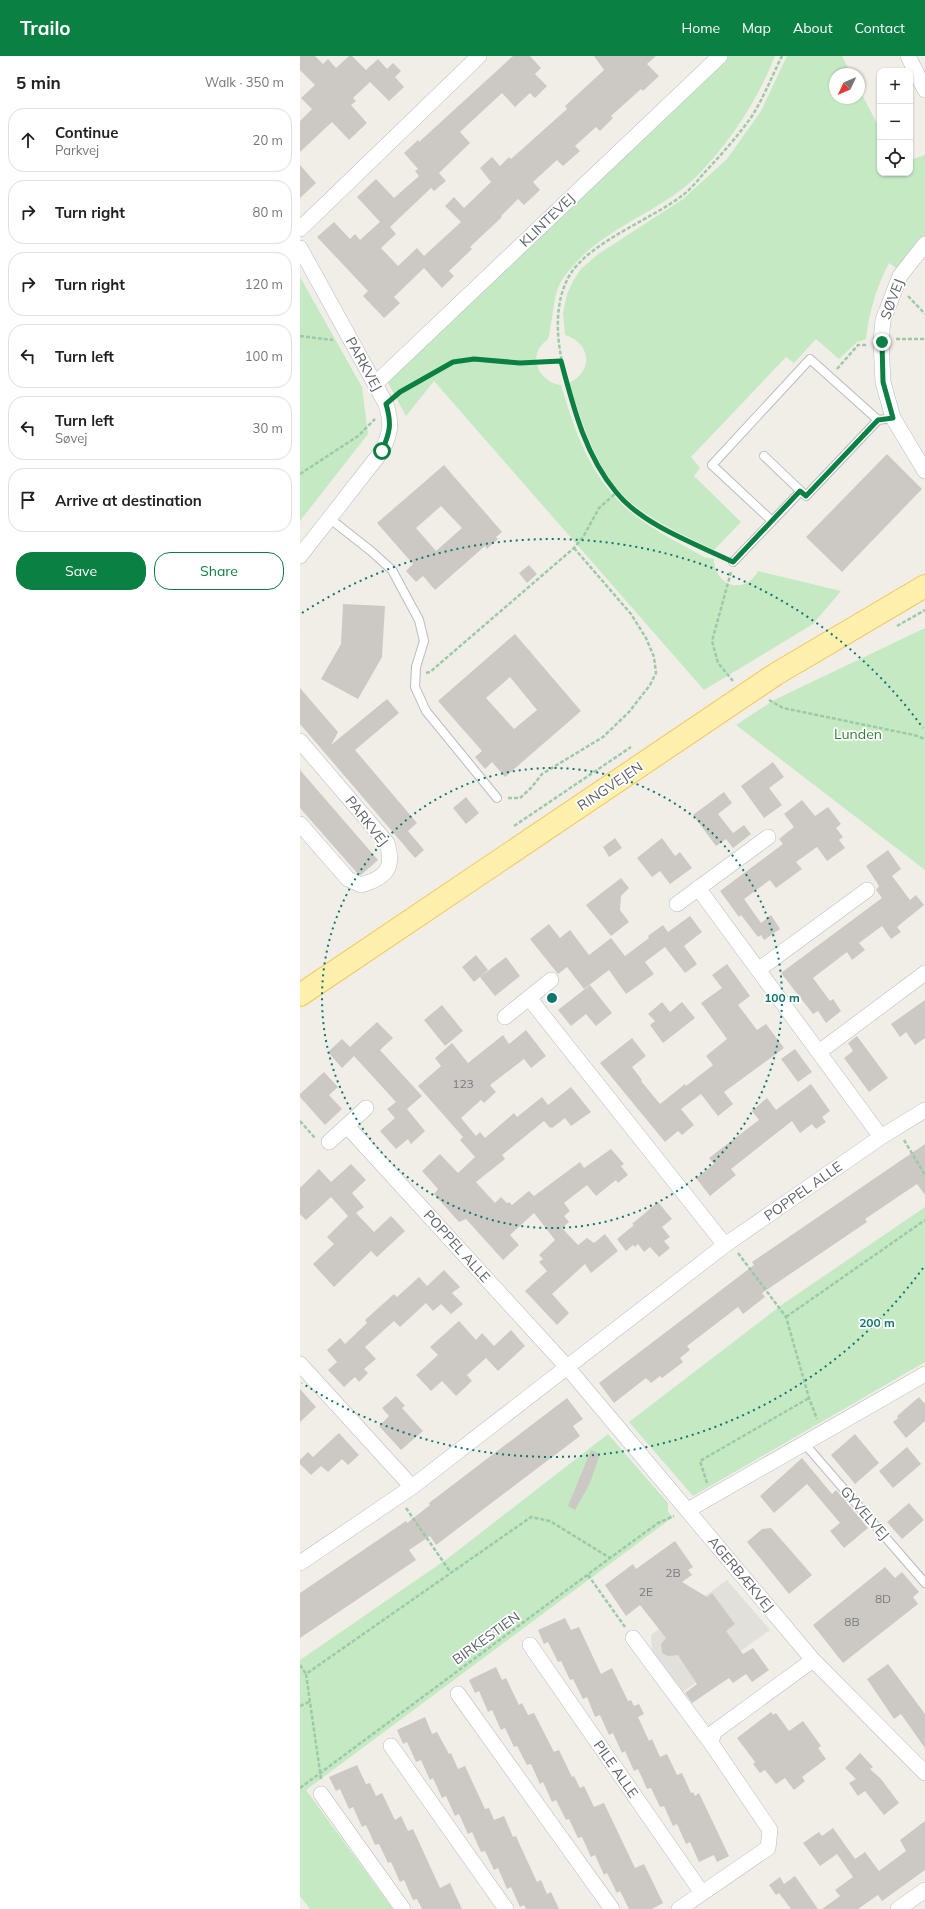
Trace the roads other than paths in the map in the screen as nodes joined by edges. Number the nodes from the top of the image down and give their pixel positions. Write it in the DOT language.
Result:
graph roads {
  1 [pos="480,56"];
  2 [pos="720,56"];
  3 [pos="908,56"];
  4 [pos="925,90"];
  5 [pos="300,229"];
  6 [pos="925,244"];
  7 [pos="300,248"];
  8 [pos="375,384"];
  9 [pos="893,418"];
  10 [pos="878,420"];
  11 [pos="764,456"];
  12 [pos="925,471"];
  13 [pos="800,491"];
  14 [pos="330,518"];
  15 [pos="772,521"];
  16 [pos="300,556"];
  17 [pos="733,562"];
  18 [pos="925,586"];
  19 [pos="300,741"];
  20 [pos="497,798"];
  21 [pos="300,824"];
  22 [pos="768,837"];
  23 [pos="698,888"];
  24 [pos="867,890"];
  25 [pos="677,904"];
  26 [pos="758,970"];
  27 [pos="925,973"];
  28 [pos="551,980"];
  29 [pos="300,995"];
  30 [pos="529,998"];
  31 [pos="505,1017"];
  32 [pos="819,1052"];
  33 [pos="366,1108"];
  34 [pos="925,1110"];
  35 [pos="347,1126"];
  36 [pos="881,1137"];
  37 [pos="329,1142"];
  38 [pos="726,1245"];
  39 [pos="300,1364"];
  40 [pos="567,1367"];
  41 [pos="925,1374"];
  42 [pos="804,1443"];
  43 [pos="412,1487"];
  44 [pos="688,1510"];
  45 [pos="300,1563"];
  46 [pos="925,1583"];
  47 [pos="633,1638"];
  48 [pos="530,1645"];
  49 [pos="813,1660"];
  50 [pos="458,1694"];
  51 [pos="711,1743"];
  52 [pos="390,1746"];
  53 [pos="925,1773"];
  54 [pos="321,1794"];
  55 [pos="925,1890"];
  56 [pos="702,1894"];
  57 [pos="403,1909"];
  58 [pos="506,1909"];
  59 [pos="612,1909"];
  60 [pos="679,1909"];
  61 [pos="898,1909"];
  1 -- 5 [label="street"];
  2 -- 8 [label="street, KLINTEVEJ"];
  3 -- 4 [label="street"];
  6 -- 9 [label="street, SØVEJ"];
  7 -- 8 [label="street, PARKVEJ"];
  8 -- 14 [label="street, PARKVEJ"];
  9 -- 10 [label="lane"];
  9 -- 12 [label="street, SØVEJ"];
  10 -- 13 [label="lane"];
  10 -- 15 [label="lane"];
  11 -- 13 [label="lane"];
  13 -- 15 [label="lane"];
  14 -- 16 [label="street, PARKVEJ"];
  14 -- 20 [label="lane"];
  15 -- 17 [label="lane"];
  18 -- 29 [label="main road, RINGVEJEN"];
  19 -- 21 [label="street, PARKVEJ"];
  22 -- 23 [label="street"];
  23 -- 25 [label="street"];
  23 -- 26 [label="street"];
  24 -- 26 [label="street"];
  26 -- 32 [label="street"];
  27 -- 32 [label="street"];
  28 -- 30 [label="street"];
  30 -- 31 [label="street"];
  30 -- 38 [label="street"];
  32 -- 36 [label="street"];
  33 -- 35 [label="street"];
  34 -- 36 [label="street, POPPEL ALLE"];
  35 -- 37 [label="street"];
  35 -- 40 [label="street, POPPEL ALLE"];
  36 -- 38 [label="street, POPPEL ALLE"];
  38 -- 40 [label="street, POPPEL ALLE"];
  39 -- 43 [label="street"];
  40 -- 43 [label="street, POPPEL ALLE"];
  40 -- 44 [label="street, AGERBÆKVEJ"];
  41 -- 42 [label="street"];
  42 -- 44 [label="street"];
  42 -- 46 [label="lane, GYVELVEJ"];
  43 -- 45 [label="street, POPPEL ALLE"];
  44 -- 49 [label="street, AGERBÆKVEJ"];
  47 -- 51 [label="street"];
  48 -- 56 [label="street, PILE ALLE"];
  49 -- 51 [label="street"];
  49 -- 53 [label="street, AGERBÆKVEJ"];
  50 -- 59 [label="street"];
  51 -- 56 [label="street"];
  52 -- 58 [label="street"];
  54 -- 57 [label="street"];
  55 -- 61 [label="street"];
  56 -- 60 [label="street"];
}
